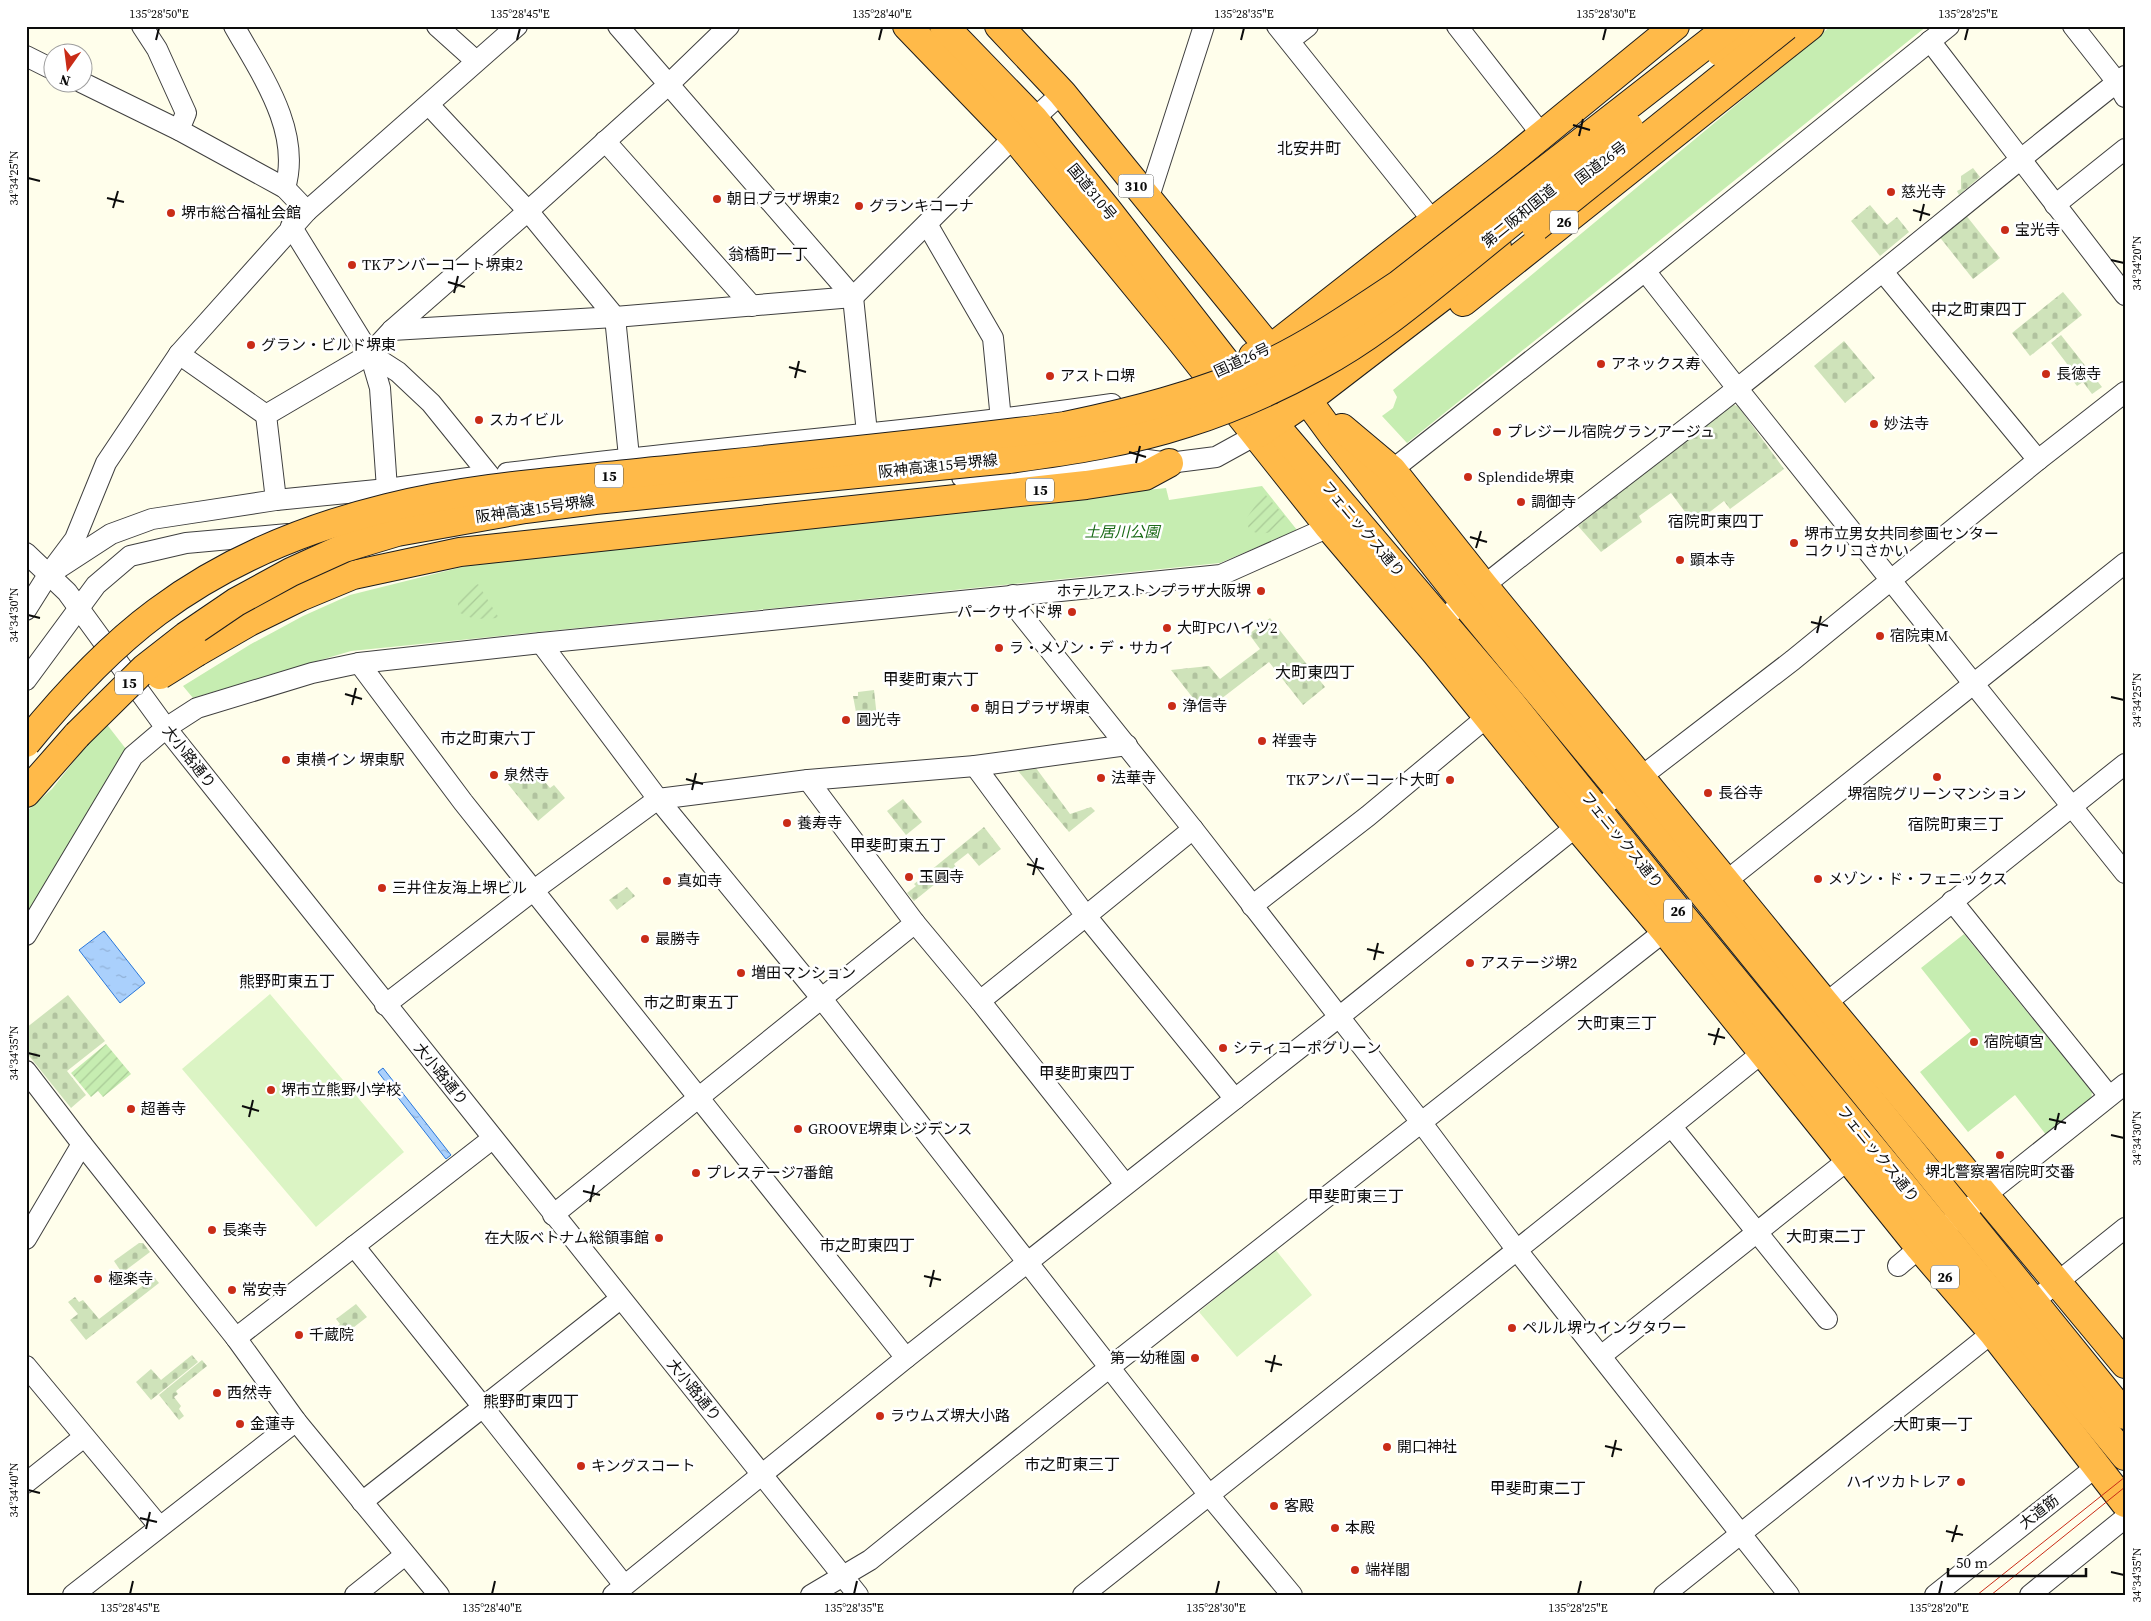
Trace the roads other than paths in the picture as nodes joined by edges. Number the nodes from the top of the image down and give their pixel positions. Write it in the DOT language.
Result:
graph roads {
  1 [pos="142,26"];
  2 [pos="234,26"];
  3 [pos="437,26"];
  4 [pos="517,26"];
  5 [pos="618,26"];
  6 [pos="729,26"];
  7 [pos="906,26"];
  8 [pos="944,26"];
  9 [pos="999,26"];
  10 [pos="1204,26"];
  11 [pos="1308,26"];
  12 [pos="1458,26"];
  13 [pos="1675,26"];
  14 [pos="1718,26"];
  15 [pos="1730,26"];
  16 [pos="1780,26"];
  17 [pos="1786,26"];
  18 [pos="1810,26"];
  19 [pos="1949,26"];
  20 [pos="2073,26"];
  21 [pos="1284,33"];
  22 [pos="1756,39"];
  23 [pos="1930,41"];
  24 [pos="26,56"];
  25 [pos="476,61"];
  26 [pos="42,64"];
  27 [pos="668,85"];
  28 [pos="2122,85"];
  29 [pos="92,87"];
  30 [pos="1062,93"];
  31 [pos="429,105"];
  32 [pos="1024,128"];
  33 [pos="179,130"];
  34 [pos="1542,135"];
  35 [pos="605,141"];
  36 [pos="2125,149"];
  37 [pos="2020,159"];
  38 [pos="285,188"];
  39 [pos="1148,200"];
  40 [pos="2055,205"];
  41 [pos="307,211"];
  42 [pos="528,211"];
  43 [pos="1433,221"];
  44 [pos="927,224"];
  45 [pos="291,226"];
  46 [pos="1645,271"];
  47 [pos="1883,272"];
  48 [pos="1460,284"];
  49 [pos="2125,295"];
  50 [pos="853,297"];
  51 [pos="752,306"];
  52 [pos="615,316"];
  53 [pos="392,330"];
  54 [pos="179,354"];
  55 [pos="370,354"];
  56 [pos="1268,368"];
  57 [pos="1219,371"];
  58 [pos="1737,388"];
  59 [pos="2125,392"];
  60 [pos="1309,399"];
  61 [pos="266,414"];
  62 [pos="1001,420"];
  63 [pos="1265,430"];
  64 [pos="867,433"];
  65 [pos="629,457"];
  66 [pos="2038,460"];
  67 [pos="1169,463"];
  68 [pos="1392,470"];
  69 [pos="490,476"];
  70 [pos="387,489"];
  71 [pos="276,500"];
  72 [pos="1329,527"];
  73 [pos="26,553"];
  74 [pos="2125,563"];
  75 [pos="48,575"];
  76 [pos="1891,582"];
  77 [pos="1474,594"];
  78 [pos="1013,595"];
  79 [pos="80,608"];
  80 [pos="26,610"];
  81 [pos="1431,629"];
  82 [pos="541,643"];
  83 [pos="359,663"];
  84 [pos="26,680"];
  85 [pos="1974,682"];
  86 [pos="1487,717"];
  87 [pos="166,728"];
  88 [pos="77,735"];
  89 [pos="26,743"];
  90 [pos="1127,745"];
  91 [pos="2125,764"];
  92 [pos="974,766"];
  93 [pos="808,780"];
  94 [pos="1631,784"];
  95 [pos="26,793"];
  96 [pos="658,799"];
  97 [pos="2070,807"];
  98 [pos="1598,810"];
  99 [pos="1577,826"];
  100 [pos="1194,829"];
  101 [pos="2125,874"];
  102 [pos="1726,880"];
  103 [pos="534,890"];
  104 [pos="1705,897"];
  105 [pos="1952,900"];
  106 [pos="1252,906"];
  107 [pos="1086,916"];
  108 [pos="915,923"];
  109 [pos="1674,924"];
  110 [pos="26,935"];
  111 [pos="822,999"];
  112 [pos="980,1001"];
  113 [pos="1825,1003"];
  114 [pos="385,1005"];
  115 [pos="1339,1017"];
  116 [pos="1804,1020"];
  117 [pos="1772,1045"];
  118 [pos="26,1071"];
  119 [pos="2125,1084"];
  120 [pos="2109,1096"];
  121 [pos="700,1098"];
  122 [pos="1235,1099"];
  123 [pos="1422,1122"];
  124 [pos="1672,1127"];
  125 [pos="492,1139"];
  126 [pos="82,1144"];
  127 [pos="1859,1151"];
  128 [pos="1126,1184"];
  129 [pos="1985,1196"];
  130 [pos="1963,1214"];
  131 [pos="553,1215"];
  132 [pos="2125,1228"];
  133 [pos="1757,1233"];
  134 [pos="26,1239"];
  135 [pos="1930,1240"];
  136 [pos="354,1246"];
  137 [pos="1516,1249"];
  138 [pos="1028,1262"];
  139 [pos="1898,1266"];
  140 [pos="2056,1283"];
  141 [pos="620,1299"];
  142 [pos="2034,1301"];
  143 [pos="1827,1319"];
  144 [pos="2002,1325"];
  145 [pos="236,1338"];
  146 [pos="1601,1356"];
  147 [pos="906,1358"];
  148 [pos="2125,1364"];
  149 [pos="26,1366"];
  150 [pos="1110,1367"];
  151 [pos="483,1407"];
  152 [pos="2125,1415"];
  153 [pos="296,1421"];
  154 [pos="84,1437"];
  155 [pos="2125,1456"];
  156 [pos="2097,1466"];
  157 [pos="763,1475"];
  158 [pos="26,1483"];
  159 [pos="1209,1494"];
  160 [pos="362,1502"];
  161 [pos="2125,1503"];
  162 [pos="2125,1518"];
  163 [pos="160,1526"];
  164 [pos="1740,1534"];
  165 [pos="405,1555"];
  166 [pos="843,1576"];
  167 [pos="618,1590"];
  168 [pos="73,1595"];
  169 [pos="355,1595"];
  170 [pos="439,1595"];
  171 [pos="811,1595"];
  172 [pos="858,1595"];
  173 [pos="1083,1595"];
  174 [pos="1292,1595"];
  175 [pos="1664,1595"];
  176 [pos="1789,1595"];
  177 [pos="1935,1595"];
  178 [pos="2030,1595"];
  1 -- 33 [label="street"];
  2 -- 38 [label="street"];
  3 -- 25 [label="street"];
  4 -- 25 [label="street"];
  5 -- 27 [label="street"];
  6 -- 27 [label="street"];
  7 -- 32 [label="highway"];
  8 -- 32 [label="highway, 国道310号 / 310"];
  9 -- 30 [label="highway, 310"];
  10 -- 39 [label="street"];
  11 -- 21 [label="street"];
  12 -- 34 [label="street"];
  13 -- 34 [label="highway, 国道26号 / 26"];
  14 -- 56 [label="highway"];
  15 -- 56 [label="highway, 第二阪和国道 / 26, bridge"];
  16 -- 22 [label="highway, 国道26号 / 26"];
  17 -- 48 [label="highway, bridge"];
  18 -- 22 [label="highway, 26"];
  19 -- 23 [label="street"];
  20 -- 28 [label="street"];
  21 -- 43 [label="street"];
  22 -- 48 [label="highway, 国道26号 / 26"];
  22 -- 56 [label="highway, 第二阪和国道 / 26, bridge"];
  22 -- 60 [label="highway, 26"];
  23 -- 37 [label="street"];
  23 -- 46 [label="street"];
  24 -- 26 [label="street"];
  25 -- 31 [label="street"];
  27 -- 35 [label="street"];
  27 -- 50 [label="street"];
  28 -- 37 [label="street"];
  29 -- 33 [label="street"];
  30 -- 32 [label="street"];
  30 -- 39 [label="highway, 310"];
  31 -- 41 [label="street"];
  31 -- 42 [label="street"];
  32 -- 44 [label="street"];
  32 -- 57 [label="highway, 国道310号 / 310"];
  32 -- 57 [label="highway"];
  33 -- 38 [label="street"];
  34 -- 43 [label="highway, 国道26号 / 26"];
  35 -- 42 [label="street"];
  35 -- 51 [label="street"];
  36 -- 40 [label="street"];
  37 -- 40 [label="street"];
  37 -- 47 [label="street"];
  38 -- 41 [label="street"];
  39 -- 56 [label="highway, 310"];
  40 -- 49 [label="street"];
  41 -- 45 [label="street"];
  42 -- 52 [label="street"];
  42 -- 53 [label="street"];
  43 -- 56 [label="highway, 国道26号 / 26"];
  44 -- 50 [label="street"];
  44 -- 62 [label="street"];
  45 -- 54 [label="street"];
  45 -- 55 [label="street"];
  46 -- 58 [label="street"];
  46 -- 68 [label="street"];
  47 -- 58 [label="street"];
  47 -- 66 [label="street"];
  48 -- 60 [label="highway, 国道26号 / 26"];
  50 -- 51 [label="street"];
  50 -- 64 [label="street"];
  51 -- 52 [label="street"];
  52 -- 53 [label="street"];
  52 -- 65 [label="street"];
  53 -- 55 [label="street"];
  54 -- 61 [label="street"];
  54 -- 75 [label="street"];
  55 -- 61 [label="street"];
  55 -- 69 [label="street"];
  55 -- 70 [label="street"];
  56 -- 57 [label="highway, 国道26号 / 26"];
  56 -- 60 [label="highway, 26"];
  56 -- 88 [label="highway, 阪神高速15号堺線 / 15, bridge"];
  56 -- 89 [label="highway, 阪神高速15号堺線 / 15, bridge"];
  57 -- 62 [label="street"];
  57 -- 63 [label="highway, フェニックス通り / 26"];
  58 -- 76 [label="street"];
  58 -- 77 [label="street"];
  59 -- 66 [label="street"];
  60 -- 63 [label="highway, 26"];
  60 -- 68 [label="highway, 26"];
  60 -- 77 [label="highway, 26"];
  61 -- 71 [label="street"];
  62 -- 64 [label="street"];
  63 -- 67 [label="street"];
  63 -- 72 [label="highway, 26"];
  63 -- 81 [label="highway, フェニックス通り / 26"];
  64 -- 65 [label="street"];
  65 -- 69 [label="street"];
  66 -- 76 [label="street"];
  67 -- 79 [label="street"];
  67 -- 88 [label="highway, 15, bridge"];
  68 -- 77 [label="highway, 26"];
  69 -- 70 [label="street"];
  70 -- 71 [label="street"];
  71 -- 75 [label="street"];
  72 -- 78 [label="street"];
  72 -- 81 [label="highway, 26"];
  73 -- 75 [label="street, 大小路通り"];
  74 -- 85 [label="street"];
  75 -- 79 [label="street, 大小路通り"];
  75 -- 80 [label="street"];
  76 -- 85 [label="street"];
  76 -- 94 [label="street"];
  77 -- 81 [label="street"];
  77 -- 94 [label="highway, 26"];
  78 -- 82 [label="street"];
  78 -- 90 [label="street"];
  79 -- 84 [label="street"];
  79 -- 87 [label="street, 大小路通り"];
  81 -- 86 [label="highway, 26"];
  81 -- 98 [label="highway, フェニックス通り / 26"];
  82 -- 83 [label="street"];
  82 -- 96 [label="street"];
  83 -- 87 [label="street"];
  83 -- 103 [label="street"];
  85 -- 97 [label="street"];
  85 -- 102 [label="street"];
  86 -- 99 [label="highway, 26"];
  86 -- 106 [label="street"];
  87 -- 110 [label="street"];
  87 -- 114 [label="street, 大小路通り"];
  88 -- 95 [label="highway, 阪神高速15号堺線 / 15"];
  90 -- 92 [label="street"];
  90 -- 100 [label="street"];
  91 -- 97 [label="street"];
  92 -- 93 [label="street"];
  92 -- 107 [label="street"];
  93 -- 96 [label="street"];
  93 -- 108 [label="street"];
  94 -- 98 [label="street"];
  94 -- 102 [label="highway, 26"];
  94 -- 104 [label="highway, フェニックス通り / 26"];
  96 -- 103 [label="street"];
  96 -- 111 [label="street"];
  97 -- 101 [label="street"];
  97 -- 105 [label="street"];
  98 -- 99 [label="street"];
  98 -- 109 [label="highway, フェニックス通り / 26"];
  99 -- 109 [label="highway, 26"];
  99 -- 115 [label="street"];
  100 -- 106 [label="street"];
  100 -- 107 [label="street"];
  102 -- 104 [label="street"];
  102 -- 113 [label="highway, 26"];
  103 -- 114 [label="street"];
  103 -- 121 [label="street"];
  104 -- 116 [label="highway, フェニックス通り / 26"];
  105 -- 113 [label="street"];
  105 -- 120 [label="street"];
  106 -- 115 [label="street"];
  107 -- 112 [label="street"];
  107 -- 122 [label="street"];
  108 -- 111 [label="street"];
  108 -- 112 [label="street"];
  109 -- 117 [label="highway, 26"];
  109 -- 123 [label="street"];
  111 -- 121 [label="street"];
  111 -- 138 [label="street"];
  112 -- 128 [label="street"];
  113 -- 116 [label="street"];
  113 -- 129 [label="highway, 26"];
  114 -- 125 [label="street, 大小路通り"];
  115 -- 122 [label="street"];
  115 -- 123 [label="street"];
  116 -- 117 [label="street"];
  116 -- 130 [label="highway, フェニックス通り / 26"];
  117 -- 124 [label="street"];
  117 -- 127 [label="highway, 26"];
  118 -- 126 [label="street"];
  119 -- 120 [label="street"];
  120 -- 129 [label="street"];
  121 -- 131 [label="street"];
  121 -- 147 [label="street"];
  122 -- 128 [label="street"];
  123 -- 137 [label="street"];
  123 -- 150 [label="street"];
  124 -- 133 [label="street"];
  124 -- 137 [label="street"];
  125 -- 131 [label="street, 大小路通り"];
  125 -- 136 [label="street"];
  126 -- 134 [label="street"];
  126 -- 145 [label="street"];
  127 -- 133 [label="street"];
  127 -- 135 [label="highway, 26"];
  128 -- 138 [label="street"];
  129 -- 130 [label="street"];
  129 -- 140 [label="highway, 26"];
  130 -- 135 [label="street"];
  130 -- 142 [label="highway, フェニックス通り / 26"];
  131 -- 141 [label="street, 大小路通り"];
  132 -- 140 [label="street"];
  133 -- 143 [label="street"];
  133 -- 146 [label="street"];
  135 -- 139 [label="street"];
  135 -- 144 [label="highway, 26"];
  136 -- 145 [label="street"];
  136 -- 151 [label="street"];
  137 -- 146 [label="street"];
  137 -- 159 [label="street"];
  138 -- 147 [label="street"];
  138 -- 150 [label="street"];
  140 -- 142 [label="street"];
  140 -- 148 [label="highway, 26"];
  141 -- 151 [label="street"];
  141 -- 157 [label="street, 大小路通り"];
  142 -- 152 [label="highway, フェニックス通り / 26"];
  144 -- 155 [label="highway, 26"];
  144 -- 156 [label="highway, 26"];
  144 -- 164 [label="street"];
  145 -- 153 [label="street"];
  146 -- 164 [label="street"];
  147 -- 157 [label="street"];
  149 -- 154 [label="street"];
  150 -- 159 [label="street"];
  150 -- 166 [label="street"];
  151 -- 160 [label="street"];
  151 -- 167 [label="street"];
  153 -- 160 [label="street"];
  153 -- 163 [label="street"];
  154 -- 158 [label="street"];
  154 -- 163 [label="street"];
  156 -- 161 [label="highway, 26"];
  156 -- 177 [label="street, 大道筋"];
  157 -- 166 [label="street, 大小路通り"];
  157 -- 167 [label="street"];
  159 -- 173 [label="street"];
  159 -- 174 [label="street"];
  160 -- 165 [label="street"];
  162 -- 178 [label="street"];
  163 -- 168 [label="street"];
  164 -- 175 [label="street"];
  164 -- 176 [label="street"];
  165 -- 169 [label="street"];
  165 -- 170 [label="street"];
  166 -- 171 [label="street"];
  166 -- 172 [label="street, 大小路通り"];
}
